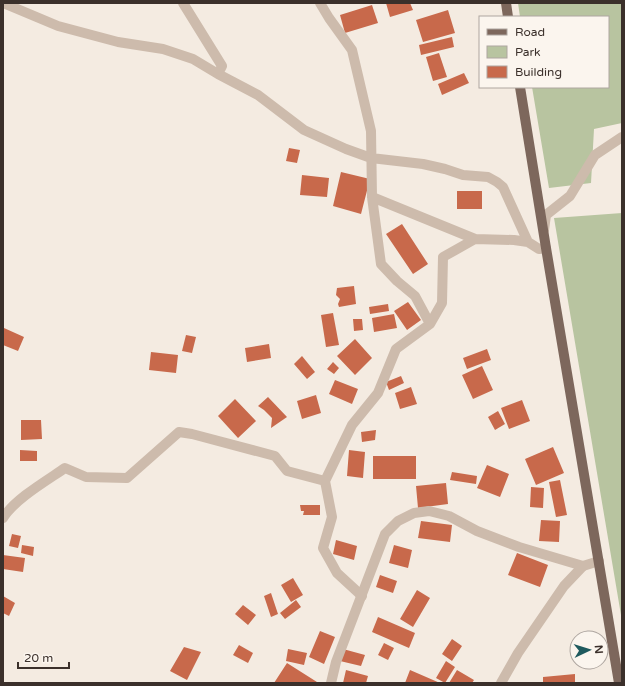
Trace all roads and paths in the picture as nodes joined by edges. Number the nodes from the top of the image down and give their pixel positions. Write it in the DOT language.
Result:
graph roads {
  1 [pos="3,3"];
  2 [pos="183,3"];
  3 [pos="320,3"];
  4 [pos="506,3"];
  5 [pos="508,16"];
  6 [pos="218,74"];
  7 [pos="520,88"];
  8 [pos="622,136"];
  9 [pos="371,158"];
  10 [pos="372,197"];
  11 [pos="543,231"];
  12 [pos="475,239"];
  13 [pos="528,242"];
  14 [pos="546,248"];
  15 [pos="430,324"];
  16 [pos="325,481"];
  17 [pos="3,518"];
  18 [pos="599,561"];
  19 [pos="583,566"];
  20 [pos="362,596"];
  21 [pos="331,683"];
  22 [pos="501,683"];
  23 [pos="619,683"];
  1 -- 6 [label="street"];
  2 -- 6 [label="street"];
  3 -- 9 [label="street"];
  4 -- 5 [label="main road"];
  6 -- 9 [label="street"];
  7 -- 11 [label="main road"];
  8 -- 11 [label="street"];
  9 -- 10 [label="street"];
  9 -- 13 [label="street"];
  10 -- 12 [label="street"];
  10 -- 15 [label="street"];
  11 -- 14 [label="main road"];
  12 -- 13 [label="street"];
  12 -- 15 [label="street"];
  13 -- 14 [label="street"];
  14 -- 18 [label="main road"];
  15 -- 16 [label="street"];
  16 -- 17 [label="street"];
  16 -- 20 [label="street"];
  18 -- 19 [label="street"];
  18 -- 23 [label="main road"];
  19 -- 20 [label="street"];
  19 -- 22 [label="street"];
  20 -- 21 [label="street"];
}
